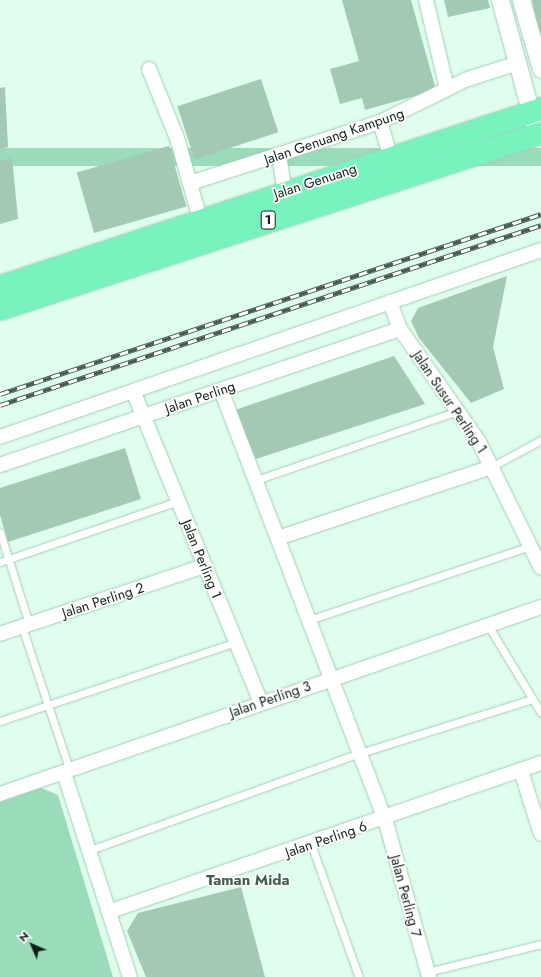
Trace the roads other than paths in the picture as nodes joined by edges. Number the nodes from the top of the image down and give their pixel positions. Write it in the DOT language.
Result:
graph roads {
  1 [pos="426,0"];
  2 [pos="500,0"];
  3 [pos="521,0"];
  4 [pos="518,63"];
  5 [pos="541,66"];
  6 [pos="149,69"];
  7 [pos="448,90"];
  8 [pos="535,110"];
  9 [pos="380,122"];
  10 [pos="539,134"];
  11 [pos="279,155"];
  12 [pos="392,157"];
  13 [pos="190,183"];
  14 [pos="285,191"];
  15 [pos="200,219"];
  16 [pos="541,250"];
  17 [pos="0,287"];
  18 [pos="390,302"];
  19 [pos="0,308"];
  20 [pos="400,329"];
  21 [pos="221,390"];
  22 [pos="134,393"];
  23 [pos="457,411"];
  24 [pos="144,416"];
  25 [pos="0,437"];
  26 [pos="541,440"];
  27 [pos="0,465"];
  28 [pos="491,467"];
  29 [pos="256,480"];
  30 [pos="178,501"];
  31 [pos="0,532"];
  32 [pos="278,538"];
  33 [pos="530,546"];
  34 [pos="9,559"];
  35 [pos="0,562"];
  36 [pos="205,566"];
  37 [pos="541,568"];
  38 [pos="541,607"];
  39 [pos="309,620"];
  40 [pos="25,625"];
  41 [pos="489,627"];
  42 [pos="0,634"];
  43 [pos="236,642"];
  44 [pos="332,678"];
  45 [pos="532,699"];
  46 [pos="260,702"];
  47 [pos="47,706"];
  48 [pos="541,713"];
  49 [pos="0,721"];
  50 [pos="360,753"];
  51 [pos="541,763"];
  52 [pos="521,770"];
  53 [pos="67,772"];
  54 [pos="0,794"];
  55 [pos="385,819"];
  56 [pos="541,834"];
  57 [pos="311,844"];
  58 [pos="90,850"];
  59 [pos="111,911"];
  60 [pos="541,944"];
  61 [pos="428,975"];
  62 [pos="130,977"];
  63 [pos="359,977"];
  1 -- 7 [label="street"];
  2 -- 4 [label="street"];
  3 -- 5 [label="street"];
  4 -- 7 [label="street, Jalan Genuang Kampung"];
  4 -- 8 [label="street"];
  6 -- 13 [label="street"];
  7 -- 9 [label="street, Jalan Genuang Kampung"];
  8 -- 10 [label="street"];
  8 -- 12 [label="highway, Jalan Genuang / 1"];
  9 -- 11 [label="street, Jalan Genuang Kampung"];
  9 -- 12 [label="street"];
  10 -- 19 [label="highway, Jalan Genuang / 1"];
  11 -- 13 [label="street, Jalan Genuang Kampung"];
  11 -- 14 [label="street"];
  12 -- 14 [label="highway, Jalan Genuang / 1"];
  13 -- 15 [label="street"];
  14 -- 15 [label="highway, Jalan Genuang / 1"];
  15 -- 17 [label="highway, Jalan Genuang / 1"];
  16 -- 18 [label="street"];
  18 -- 20 [label="street, Jalan Susur Perling 1"];
  18 -- 22 [label="street"];
  20 -- 21 [label="street, Jalan Perling"];
  20 -- 23 [label="street, Jalan Susur Perling 1"];
  21 -- 24 [label="street, Jalan Perling"];
  21 -- 29 [label="street, Jalan Perling 7"];
  22 -- 24 [label="street, Jalan Perling 1"];
  22 -- 25 [label="street"];
  23 -- 28 [label="street, Jalan Susur Perling 1"];
  23 -- 29 [label="lane"];
  24 -- 27 [label="street, Jalan Perling"];
  24 -- 30 [label="street, Jalan Perling 1"];
  26 -- 28 [label="lane"];
  28 -- 32 [label="street"];
  28 -- 33 [label="street, Jalan Susur Perling 1"];
  29 -- 32 [label="street, Jalan Perling 7"];
  30 -- 34 [label="lane"];
  30 -- 36 [label="street, Jalan Perling 1"];
  31 -- 34 [label="lane"];
  32 -- 39 [label="street, Jalan Perling 7"];
  33 -- 37 [label="street, Jalan Susur Perling 1"];
  33 -- 39 [label="lane"];
  34 -- 35 [label="lane"];
  34 -- 40 [label="lane"];
  36 -- 40 [label="street, Jalan Perling 2"];
  36 -- 43 [label="street, Jalan Perling 1"];
  38 -- 41 [label="street, Jalan Perling 3"];
  39 -- 44 [label="street, Jalan Perling 7"];
  40 -- 42 [label="street, Jalan Perling 2"];
  40 -- 47 [label="lane"];
  41 -- 44 [label="street, Jalan Perling 3"];
  41 -- 45 [label="lane"];
  43 -- 46 [label="street, Jalan Perling 1"];
  43 -- 47 [label="lane"];
  44 -- 46 [label="street, Jalan Perling 3"];
  44 -- 50 [label="street, Jalan Perling 7"];
  45 -- 48 [label="lane"];
  45 -- 50 [label="lane"];
  46 -- 53 [label="street, Jalan Perling 3"];
  47 -- 49 [label="lane"];
  47 -- 53 [label="lane"];
  50 -- 55 [label="street, Jalan Perling 7"];
  50 -- 58 [label="lane"];
  51 -- 52 [label="street, Jalan Perling 6"];
  52 -- 55 [label="street, Jalan Perling 6"];
  52 -- 56 [label="street"];
  53 -- 54 [label="street, Jalan Perling 3"];
  53 -- 58 [label="street"];
  55 -- 57 [label="street, Jalan Perling 6"];
  55 -- 61 [label="street, Jalan Perling 7"];
  57 -- 59 [label="street, Jalan Perling 6"];
  57 -- 63 [label="lane"];
  58 -- 59 [label="street"];
  59 -- 62 [label="street"];
  60 -- 61 [label="lane"];
}
